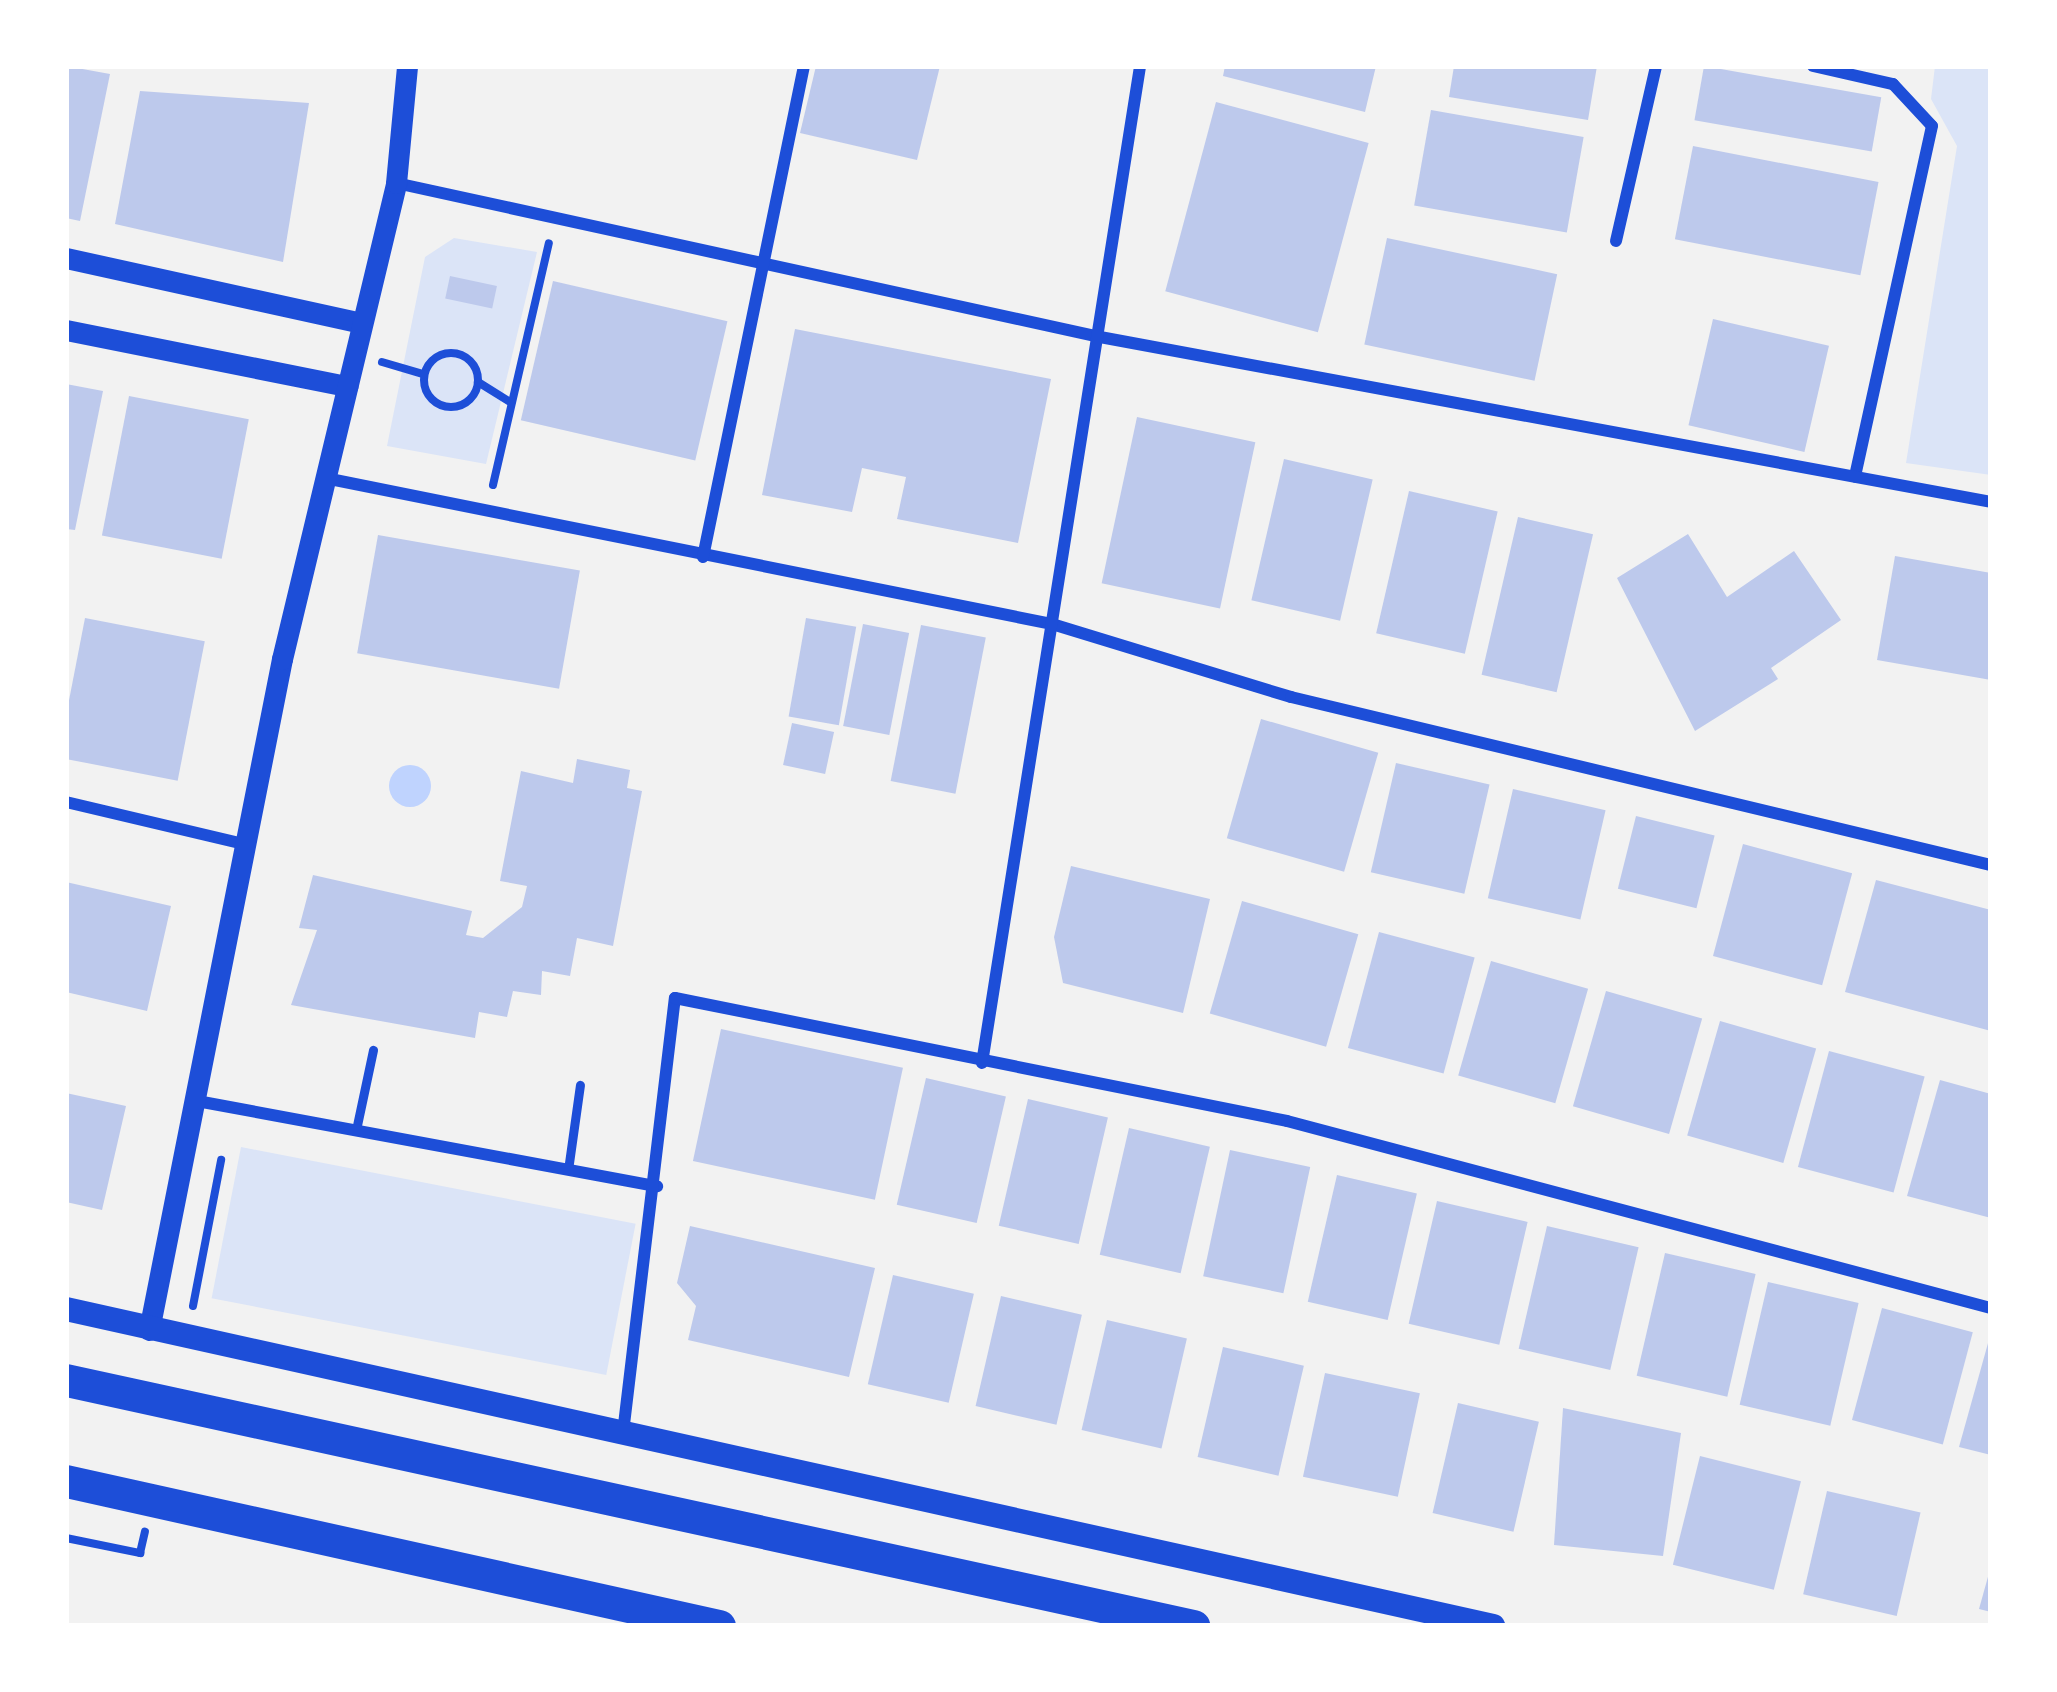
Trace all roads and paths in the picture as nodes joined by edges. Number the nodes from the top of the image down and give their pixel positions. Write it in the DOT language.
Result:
graph roads {
  1 [pos="407,66"];
  2 [pos="804,66"];
  3 [pos="1140,66"];
  4 [pos="1656,66"];
  5 [pos="1813,66"];
  6 [pos="396,183"];
  7 [pos="555,218"];
  8 [pos="1616,241"];
  9 [pos="66,258"];
  10 [pos="761,258"];
  11 [pos="357,322"];
  12 [pos="66,330"];
  13 [pos="1100,337"];
  14 [pos="478,382"];
  15 [pos="346,386"];
  16 [pos="512,403"];
  17 [pos="1855,477"];
  18 [pos="325,478"];
  19 [pos="1991,502"];
  20 [pos="487,509"];
  21 [pos="703,557"];
  22 [pos="1052,624"];
  23 [pos="66,802"];
  24 [pos="250,845"];
  25 [pos="1991,865"];
  26 [pos="373,1050"];
  27 [pos="982,1063"];
  28 [pos="580,1085"];
  29 [pos="196,1101"];
  30 [pos="356,1130"];
  31 [pos="221,1160"];
  32 [pos="568,1170"];
  33 [pos="657,1186"];
  34 [pos="1991,1308"];
  35 [pos="66,1309"];
  36 [pos="188,1328"];
  37 [pos="149,1330"];
  38 [pos="66,1380"];
  39 [pos="623,1435"];
  40 [pos="66,1481"];
  41 [pos="150,1508"];
  42 [pos="66,1538"];
  43 [pos="719,1626"];
  44 [pos="1192,1626"];
  45 [pos="1492,1626"];
  1 -- 6 [label="street"];
  2 -- 10 [label="street"];
  3 -- 13 [label="street"];
  4 -- 8 [label="street"];
  5 -- 17 [label="street"];
  6 -- 7 [label="street"];
  6 -- 11 [label="street"];
  7 -- 10 [label="street"];
  7 -- 16 [label="path"];
  9 -- 11 [label="street"];
  10 -- 13 [label="street"];
  10 -- 21 [label="street"];
  11 -- 15 [label="street"];
  12 -- 15 [label="street"];
  13 -- 17 [label="street"];
  13 -- 22 [label="street"];
  14 -- 14 [label="path"];
  14 -- 16 [label="path"];
  15 -- 18 [label="street"];
  16 -- 20 [label="path"];
  17 -- 19 [label="street"];
  18 -- 20 [label="street"];
  18 -- 24 [label="street"];
  20 -- 21 [label="street"];
  21 -- 22 [label="street"];
  22 -- 25 [label="street"];
  22 -- 27 [label="street"];
  23 -- 24 [label="street"];
  24 -- 29 [label="street"];
  26 -- 30 [label="lane"];
  27 -- 33 [label="street"];
  27 -- 34 [label="street"];
  28 -- 32 [label="lane"];
  29 -- 30 [label="street"];
  29 -- 37 [label="street"];
  30 -- 32 [label="street"];
  31 -- 36 [label="path"];
  32 -- 33 [label="street"];
  33 -- 39 [label="street"];
  35 -- 37 [label="main road"];
  37 -- 39 [label="main road"];
  38 -- 44 [label="highway"];
  39 -- 45 [label="main road"];
  40 -- 43 [label="highway"];
  41 -- 42 [label="path"];
}
